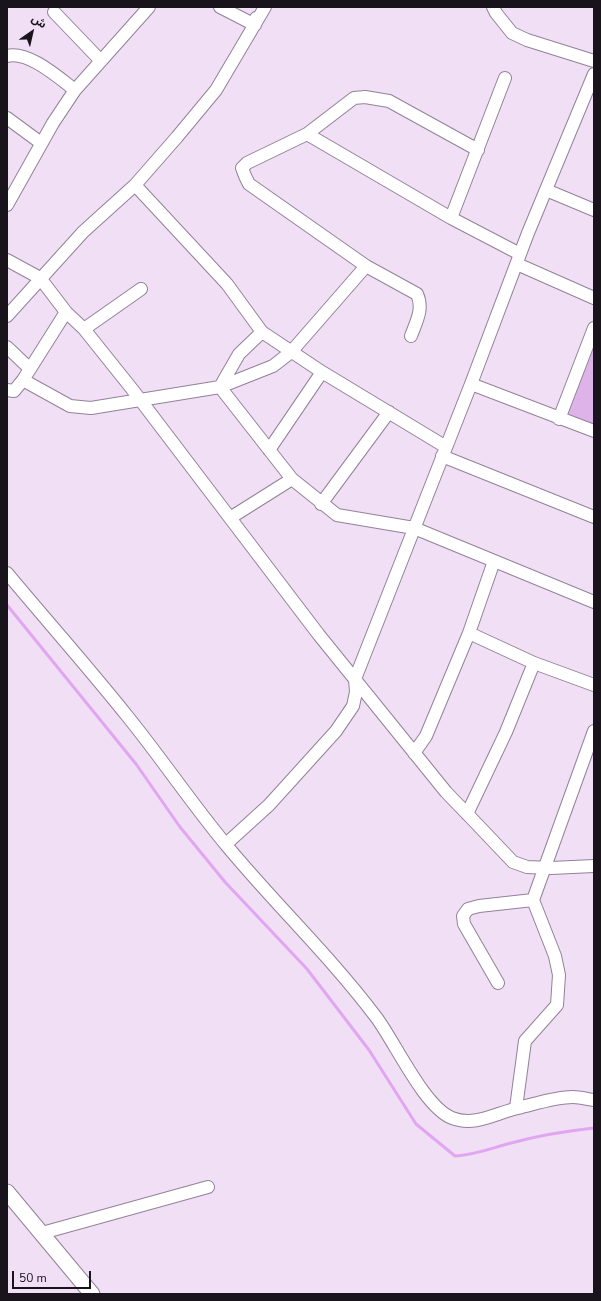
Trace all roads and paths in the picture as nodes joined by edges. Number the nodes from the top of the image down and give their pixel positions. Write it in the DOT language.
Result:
graph roads {
  1 [pos="149,7"];
  2 [pos="220,7"];
  3 [pos="256,7"];
  4 [pos="265,7"];
  5 [pos="494,7"];
  6 [pos="54,12"];
  7 [pos="255,25"];
  8 [pos="7,56"];
  9 [pos="101,61"];
  10 [pos="594,61"];
  11 [pos="594,74"];
  12 [pos="505,78"];
  13 [pos="75,90"];
  14 [pos="7,118"];
  15 [pos="307,134"];
  16 [pos="41,143"];
  17 [pos="478,150"];
  18 [pos="135,185"];
  19 [pos="546,190"];
  20 [pos="7,205"];
  21 [pos="594,210"];
  22 [pos="450,218"];
  23 [pos="518,259"];
  24 [pos="7,260"];
  25 [pos="366,266"];
  26 [pos="40,278"];
  27 [pos="141,289"];
  28 [pos="594,298"];
  29 [pos="66,312"];
  30 [pos="7,316"];
  31 [pos="594,328"];
  32 [pos="84,330"];
  33 [pos="262,332"];
  34 [pos="411,336"];
  35 [pos="7,347"];
  36 [pos="291,352"];
  37 [pos="29,368"];
  38 [pos="322,372"];
  39 [pos="23,380"];
  40 [pos="471,384"];
  41 [pos="220,387"];
  42 [pos="7,390"];
  43 [pos="141,401"];
  44 [pos="389,412"];
  45 [pos="559,419"];
  46 [pos="594,431"];
  47 [pos="269,450"];
  48 [pos="444,452"];
  49 [pos="292,479"];
  50 [pos="322,504"];
  51 [pos="594,517"];
  52 [pos="230,518"];
  53 [pos="414,528"];
  54 [pos="494,561"];
  55 [pos="7,573"];
  56 [pos="594,602"];
  57 [pos="469,633"];
  58 [pos="534,663"];
  59 [pos="355,680"];
  60 [pos="594,686"];
  61 [pos="594,731"];
  62 [pos="414,754"];
  63 [pos="467,814"];
  64 [pos="226,844"];
  65 [pos="594,866"];
  66 [pos="544,868"];
  67 [pos="532,900"];
  68 [pos="498,983"];
  69 [pos="594,1100"];
  70 [pos="516,1108"];
  71 [pos="208,1187"];
  72 [pos="7,1192"];
  73 [pos="42,1233"];
  74 [pos="92,1294"];
  1 -- 9 [label="street"];
  2 -- 7 [label="street"];
  3 -- 7 [label="street"];
  4 -- 7 [label="street"];
  5 -- 10 [label="street"];
  6 -- 9 [label="street"];
  7 -- 18 [label="street"];
  8 -- 13 [label="street"];
  9 -- 13 [label="street"];
  11 -- 19 [label="street"];
  12 -- 17 [label="street"];
  13 -- 16 [label="street"];
  14 -- 16 [label="street"];
  15 -- 17 [label="street"];
  15 -- 22 [label="street"];
  15 -- 25 [label="street"];
  16 -- 20 [label="street"];
  17 -- 22 [label="street"];
  18 -- 26 [label="street"];
  18 -- 33 [label="street"];
  19 -- 21 [label="street"];
  19 -- 23 [label="street"];
  22 -- 23 [label="street"];
  23 -- 28 [label="street"];
  23 -- 40 [label="street"];
  24 -- 26 [label="street"];
  25 -- 34 [label="street"];
  25 -- 36 [label="street"];
  26 -- 29 [label="street"];
  26 -- 30 [label="street"];
  27 -- 32 [label="street"];
  29 -- 32 [label="street"];
  29 -- 37 [label="street"];
  31 -- 45 [label="street"];
  32 -- 43 [label="street"];
  33 -- 36 [label="street"];
  33 -- 41 [label="street"];
  35 -- 37 [label="street"];
  36 -- 38 [label="street"];
  36 -- 41 [label="street"];
  37 -- 39 [label="street"];
  38 -- 44 [label="street"];
  38 -- 47 [label="street"];
  39 -- 42 [label="street"];
  39 -- 43 [label="street"];
  40 -- 45 [label="street"];
  40 -- 48 [label="street"];
  41 -- 43 [label="street"];
  41 -- 47 [label="street"];
  43 -- 52 [label="street"];
  44 -- 48 [label="street"];
  44 -- 50 [label="street"];
  45 -- 46 [label="street"];
  47 -- 49 [label="street"];
  48 -- 51 [label="street"];
  48 -- 53 [label="street"];
  49 -- 50 [label="street"];
  49 -- 52 [label="street"];
  50 -- 53 [label="street"];
  52 -- 59 [label="street"];
  53 -- 54 [label="street"];
  53 -- 59 [label="street"];
  54 -- 56 [label="street"];
  54 -- 57 [label="street"];
  55 -- 64 [label="street"];
  57 -- 58 [label="street"];
  57 -- 62 [label="street"];
  58 -- 60 [label="street"];
  58 -- 63 [label="street"];
  59 -- 62 [label="street"];
  59 -- 64 [label="street"];
  61 -- 66 [label="street"];
  62 -- 63 [label="street"];
  63 -- 66 [label="street"];
  64 -- 70 [label="street"];
  65 -- 66 [label="street"];
  66 -- 67 [label="street"];
  67 -- 68 [label="street"];
  67 -- 70 [label="street"];
  69 -- 70 [label="street"];
  71 -- 73 [label="street"];
  72 -- 73 [label="main road"];
  73 -- 74 [label="main road"];
}
